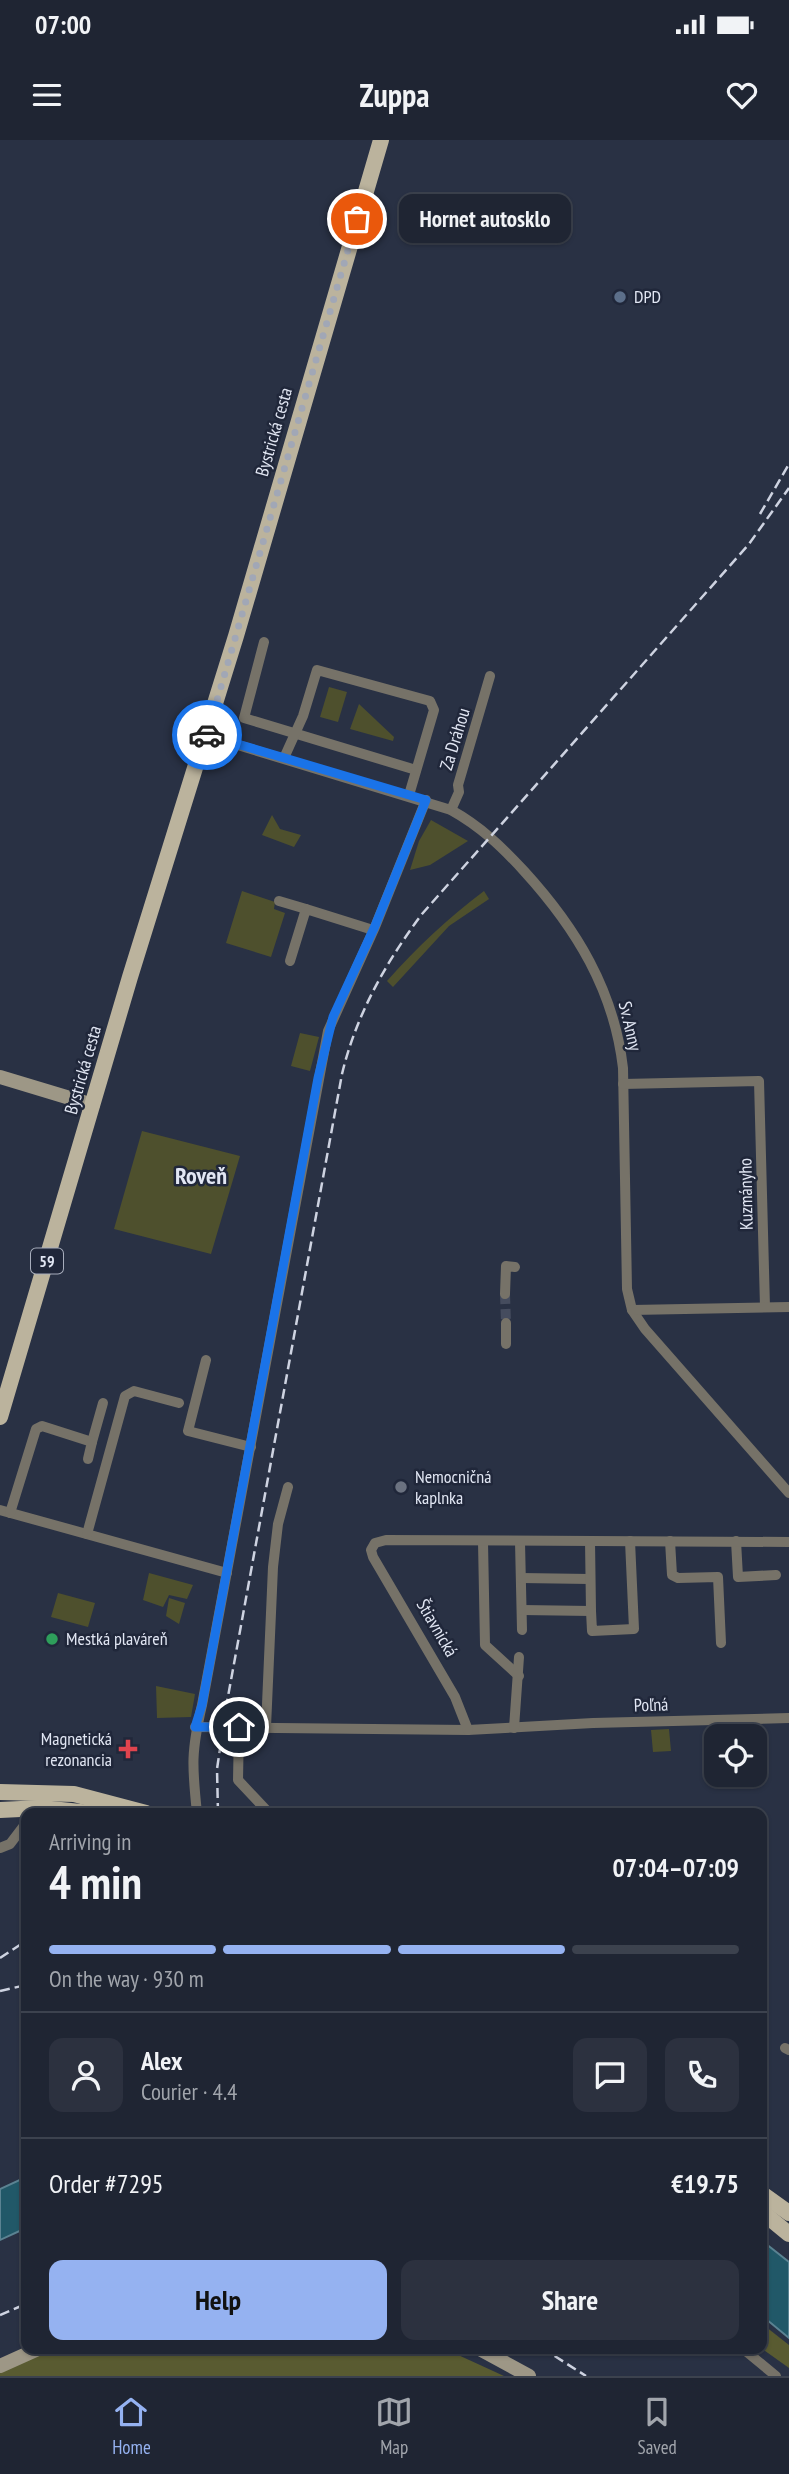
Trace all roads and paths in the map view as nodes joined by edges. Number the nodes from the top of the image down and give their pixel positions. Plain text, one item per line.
1 (381, 140) edge
2 (264, 642) dead end
3 (491, 676) dead end
4 (293, 732) junction
5 (205, 735) junction
6 (284, 758) junction
7 (416, 770) junction
8 (409, 795) junction
9 (426, 800) junction
10 (451, 810) junction
11 (279, 901) dead end
12 (306, 909) junction
13 (373, 930) junction
14 (290, 961) dead end
15 (0, 1077) edge
16 (624, 1084) junction
17 (93, 1105) junction
18 (515, 1267) dead end
19 (505, 1294) tunnel mouth
20 (765, 1307) junction
21 (789, 1307) edge
22 (632, 1310) junction
23 (506, 1323) tunnel mouth
24 (506, 1344) dead end
25 (206, 1360) dead end
26 (103, 1403) dead end
27 (177, 1403) dead end
28 (0, 1418) edge
29 (92, 1442) junction
30 (251, 1447) junction
31 (88, 1459) dead end
32 (288, 1487) dead end
33 (789, 1493) edge
34 (5, 1511) edge
35 (87, 1534) junction
36 (590, 1541) junction
37 (631, 1541) junction
38 (670, 1541) junction
39 (736, 1541) junction
40 (483, 1542) junction
41 (520, 1542) junction
42 (789, 1542) edge
43 (227, 1573) junction
44 (776, 1575) dead end
45 (521, 1578) junction
46 (590, 1578) junction
47 (522, 1610) junction
48 (591, 1611) junction
49 (522, 1630) dead end
50 (721, 1643) dead end
51 (519, 1657) dead end
52 (519, 1676) junction
53 (789, 1718) edge
54 (195, 1727) junction
55 (239, 1727) junction
56 (266, 1727) junction
57 (514, 1728) junction
58 (468, 1730) junction
59 (0, 1792) edge
60 (129, 1808) edge
61 (197, 1808) edge
62 (264, 1808) edge
63 (21, 1809) edge
64 (0, 1810) edge
65 (21, 1830) edge
66 (0, 1848) edge
67 (767, 2197) edge
68 (789, 2213) edge
69 (767, 2216) edge
70 (789, 2234) edge
71 (27, 2354) edge
72 (489, 2354) edge
73 (749, 2354) edge
74 (0, 2366) edge
75 (529, 2376) edge
76 (776, 2376) edge

1 - 5 main road, Bystrická cesta / 59
2 - 4 street
3 - 10 street, Za Dráhou
4 - 6 street
4 - 7 street
4 - 7 street
5 - 6 street
5 - 17 main road, Bystrická cesta / 59
6 - 8 street
7 - 8 street
8 - 9 street
9 - 10 street
9 - 13 street
10 - 16 street, Sv. Anny
11 - 12 street
12 - 13 street
12 - 14 street
13 - 30 street
15 - 17 street
16 - 20 street, Kuzmányho
16 - 22 street, Sv. Anny
17 - 28 main road, Bystrická cesta / 59
18 - 19 street
20 - 21 street
20 - 22 street
22 - 33 street
23 - 24 street
25 - 30 street
26 - 29 street
27 - 35 street
29 - 31 street
29 - 34 street
30 - 43 street
32 - 56 street
34 - 35 street
35 - 43 street
36 - 37 street
36 - 41 street
36 - 46 street
37 - 38 street
37 - 48 street
38 - 39 street
38 - 50 street
39 - 42 street
39 - 44 street
40 - 41 street
40 - 52 street
40 - 58 street, Štiavnická
41 - 45 street
43 - 54 street
45 - 46 street
45 - 47 street
46 - 48 street
47 - 48 street
47 - 49 street
51 - 52 street
52 - 57 street
53 - 57 street, Poľná
54 - 55 street, Poľná
54 - 61 street
55 - 56 street, Poľná
55 - 62 street
56 - 58 street, Poľná
57 - 58 street, Poľná
59 - 60 main road
63 - 64 main road
65 - 66 street
67 - 68 main road
69 - 70 main road
71 - 74 street
72 - 75 street
73 - 76 street

